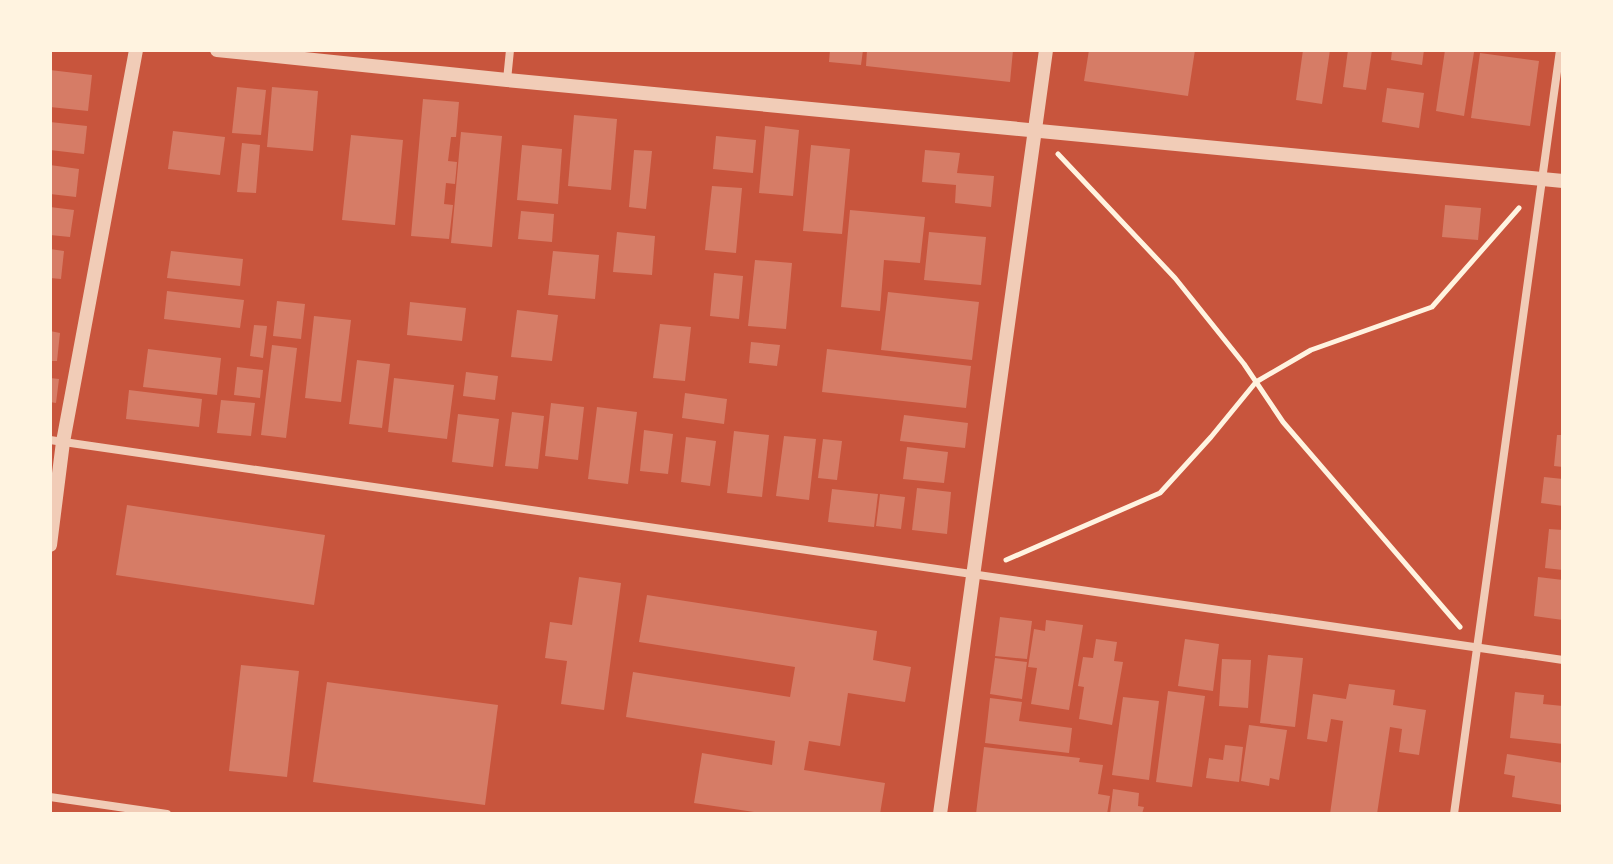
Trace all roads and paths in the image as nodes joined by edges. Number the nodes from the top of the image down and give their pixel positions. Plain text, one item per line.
1 (136, 50) edge
2 (217, 50) edge
3 (510, 50) edge
4 (1046, 50) edge
5 (1560, 50) edge
6 (507, 80) junction
7 (1035, 130) junction
8 (1544, 179) junction
9 (1563, 181) edge
10 (1256, 382) junction
11 (57, 441) edge
12 (50, 545) edge
13 (972, 575) junction
14 (1478, 648) junction
15 (1563, 660) edge
16 (50, 797) edge
17 (167, 814) edge
18 (940, 814) edge
19 (1454, 814) edge

1 - 11 street
2 - 6 street
3 - 6 street
4 - 7 street
5 - 8 street
6 - 7 street
7 - 8 street
7 - 10 path
7 - 13 street
8 - 9 street
8 - 10 path
8 - 14 street
10 - 13 path
10 - 14 path
11 - 12 street
11 - 13 street
13 - 14 street
13 - 18 street
14 - 15 street
14 - 19 street
16 - 17 street

